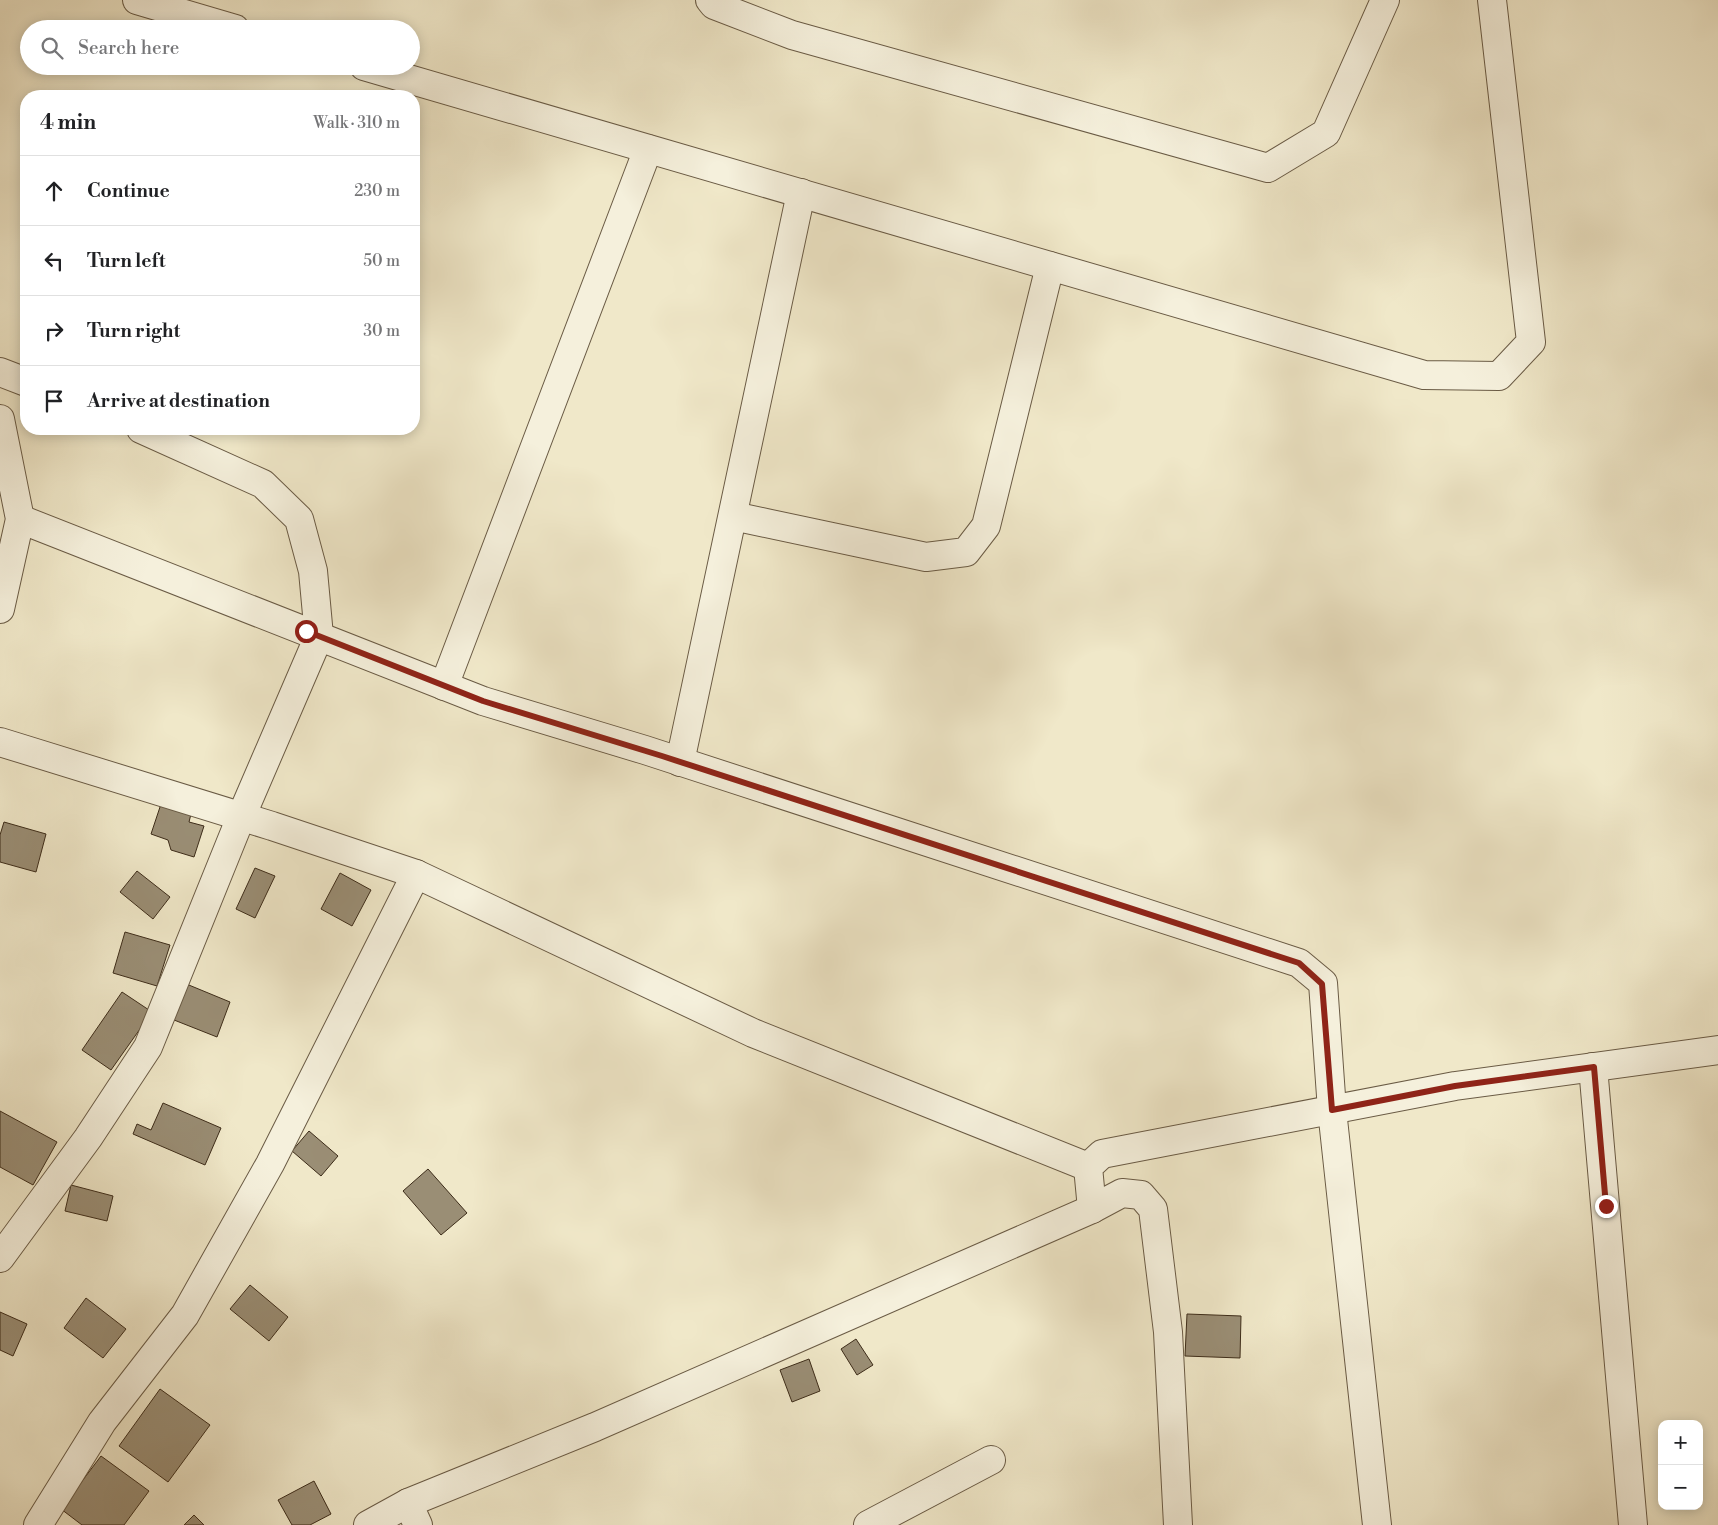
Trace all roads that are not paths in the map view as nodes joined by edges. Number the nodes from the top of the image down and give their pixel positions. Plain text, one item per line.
1 (136, 0) edge
2 (710, 0) edge
3 (1385, 0) edge
4 (1492, 0) edge
5 (204, 20) edge
6 (395, 75) edge
7 (648, 149) junction
8 (801, 193) junction
9 (1050, 266) junction
10 (0, 372) edge
11 (20, 380) edge
12 (0, 419) edge
13 (154, 435) edge
14 (732, 516) junction
15 (20, 519) junction
16 (0, 609) edge
17 (319, 636) junction
18 (444, 686) junction
19 (0, 742) edge
20 (680, 762) junction
21 (241, 817) junction
22 (416, 874) junction
23 (1718, 1050) edge
24 (1594, 1067) junction
25 (1332, 1110) junction
26 (1088, 1167) junction
27 (1092, 1209) junction
28 (0, 1258) edge
29 (991, 1460) dead end
30 (413, 1514) edge
31 (38, 1525) edge
32 (368, 1525) edge
33 (868, 1525) edge
34 (1178, 1525) edge
35 (1377, 1525) edge
36 (1633, 1525) edge

1 - 5 street
2 - 3 street
4 - 9 street
6 - 7 street
7 - 8 street
7 - 18 street
8 - 9 street
8 - 14 street
9 - 14 street
10 - 11 street
12 - 15 street
13 - 17 street
14 - 20 street
15 - 16 street
15 - 17 street
17 - 18 street
17 - 21 street
18 - 20 street
19 - 21 street
20 - 25 street
21 - 22 street
21 - 28 street
22 - 26 street
22 - 31 street
23 - 24 street
24 - 25 street
24 - 36 street
25 - 26 street
25 - 35 street
26 - 27 street
27 - 30 street
27 - 34 street
29 - 33 street
30 - 32 street

